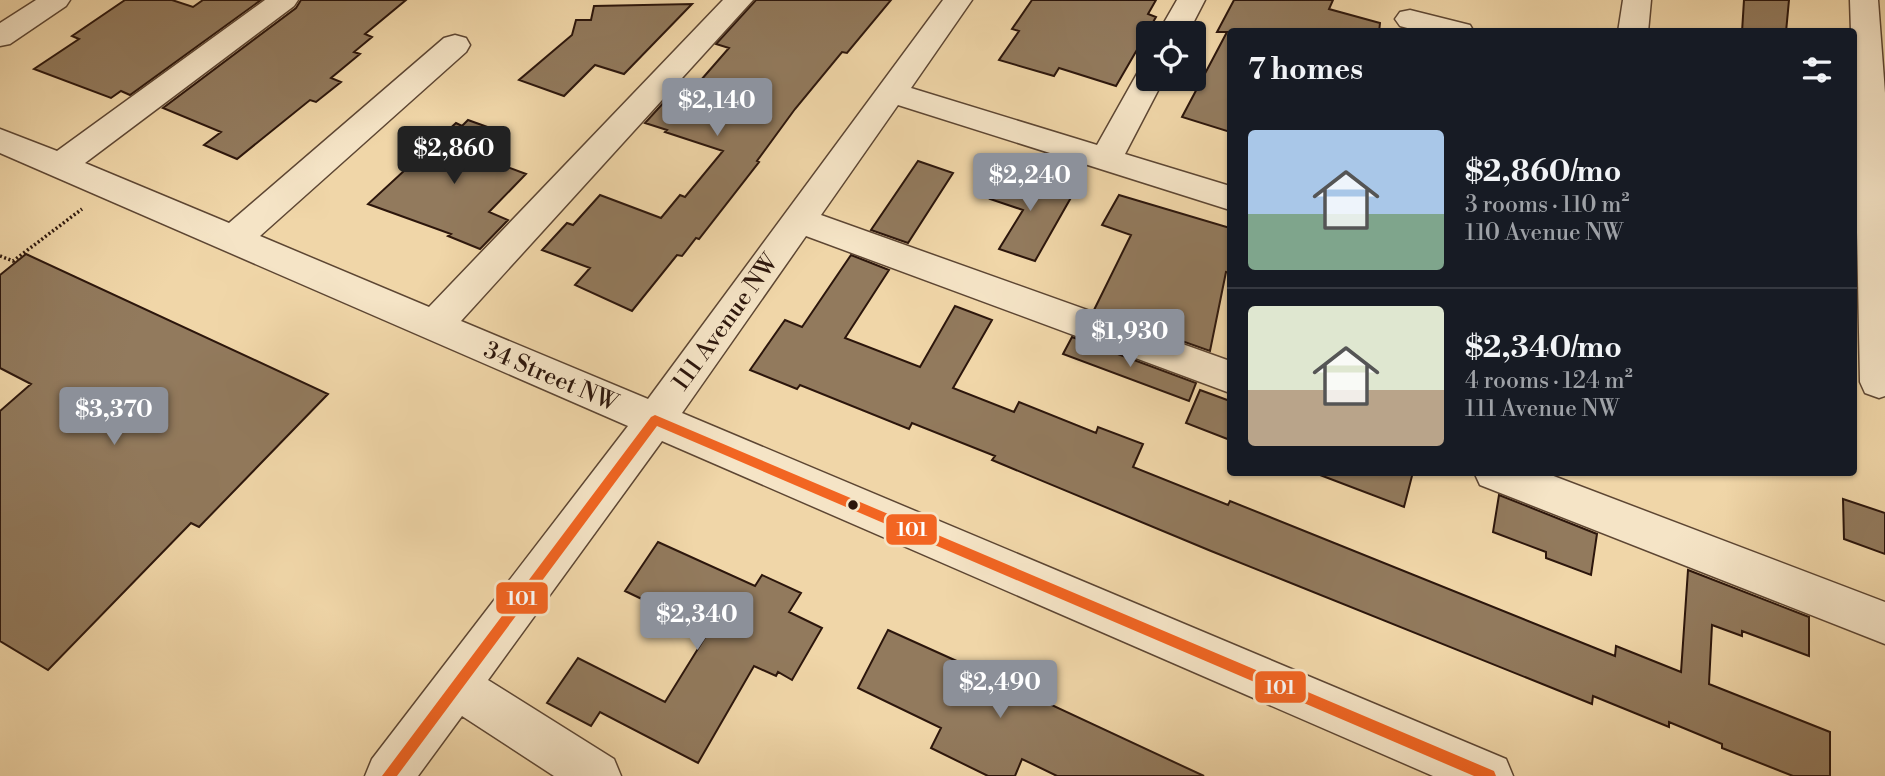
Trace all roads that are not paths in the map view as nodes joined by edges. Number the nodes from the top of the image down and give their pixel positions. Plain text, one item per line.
1 (56, 0) edge
2 (284, 0) edge
3 (739, 0) edge
4 (958, 0) edge
5 (1191, 0) edge
6 (1637, 0) edge
7 (1864, 0) edge
8 (1410, 17) edge
9 (1180, 21) edge
10 (1447, 28) edge
11 (1634, 28) edge
12 (0, 37) edge
13 (455, 45) dead end
14 (1143, 91) edge
15 (890, 92) junction
16 (1870, 137) edge
17 (0, 140) edge
18 (1106, 159) junction
19 (60, 166) junction
20 (1227, 197) edge
21 (798, 220) junction
22 (234, 239) junction
23 (434, 326) junction
24 (1227, 376) edge
25 (1880, 382) dead end
26 (655, 420) junction
27 (1515, 476) edge
28 (1563, 485) edge
29 (1885, 623) edge
30 (456, 686) junction
31 (389, 776) edge
32 (597, 776) edge
33 (1489, 776) edge

1 - 12 street
2 - 19 street
3 - 23 street
4 - 15 street, 111 Avenue NW
5 - 9 street
6 - 11 street
7 - 16 street
8 - 10 street
13 - 22 street
14 - 18 street
15 - 18 street
15 - 21 street, 111 Avenue NW
16 - 25 street
17 - 19 street, 34 Street NW
18 - 20 street
19 - 22 street, 34 Street NW
21 - 24 street
21 - 26 street, 111 Avenue NW
22 - 23 street, 34 Street NW
23 - 26 street, 34 Street NW
26 - 30 street, 111 Avenue NW
26 - 33 street, 34 Street NW
27 - 28 street
28 - 29 street
30 - 31 street, 111 Avenue NW
30 - 32 street

